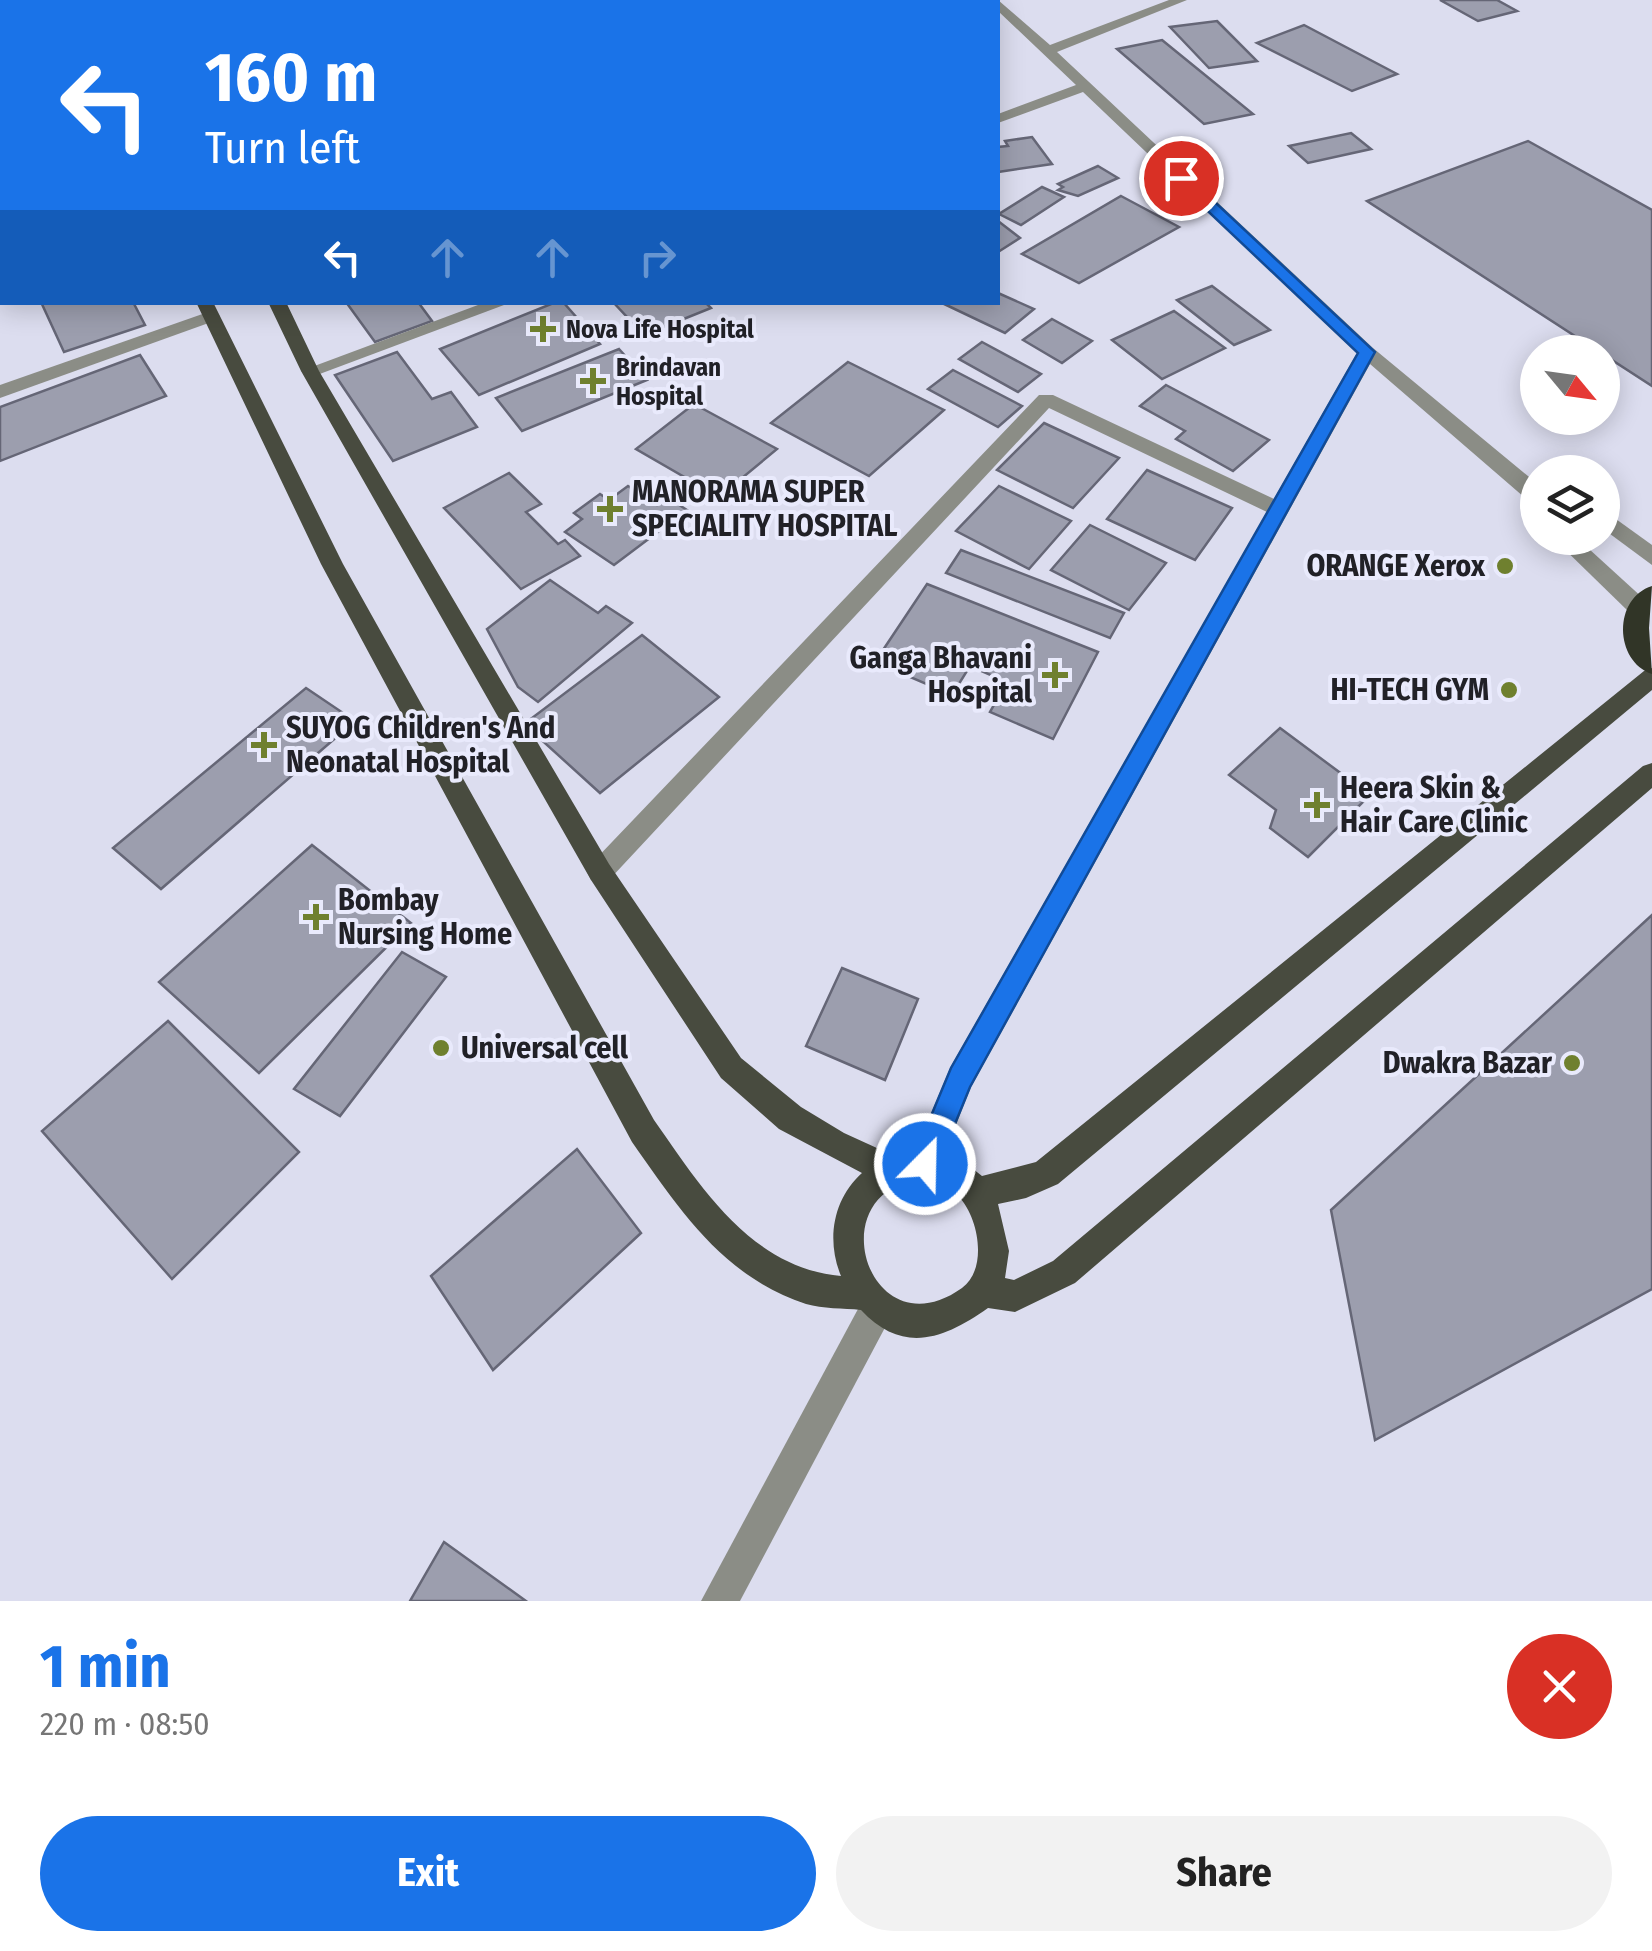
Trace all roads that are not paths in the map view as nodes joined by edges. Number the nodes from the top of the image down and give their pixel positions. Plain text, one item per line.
1 (1180, 0) edge
2 (1000, 6) edge
3 (1047, 51) junction
4 (1084, 86) junction
5 (1000, 118) edge
6 (278, 305) edge
7 (496, 305) edge
8 (207, 309) edge
9 (1366, 352) junction
10 (310, 371) junction
11 (0, 392) edge
12 (1520, 481) edge
13 (1276, 508) junction
14 (1620, 531) edge
15 (1586, 555) edge
16 (1652, 557) edge
17 (1645, 601) edge
18 (1652, 662) edge
19 (1652, 677) edge
20 (1652, 773) edge
21 (600, 872) junction
22 (925, 1164) junction
23 (889, 1170) junction
24 (976, 1192) junction
25 (984, 1291) junction
26 (872, 1301) junction
27 (720, 1601) edge

1 - 3 street
2 - 3 street
3 - 4 street
4 - 5 street
4 - 9 street
6 - 10 main road
7 - 10 street
8 - 11 street
8 - 26 main road
9 - 12 street
9 - 13 street
10 - 21 main road
13 - 21 street
13 - 22 street
14 - 16 street
15 - 17 street
17 - 18 highway
19 - 24 main road
20 - 25 main road
21 - 23 main road
22 - 23 main road
22 - 24 main road
23 - 26 main road
24 - 25 main road
25 - 26 main road
26 - 27 street

